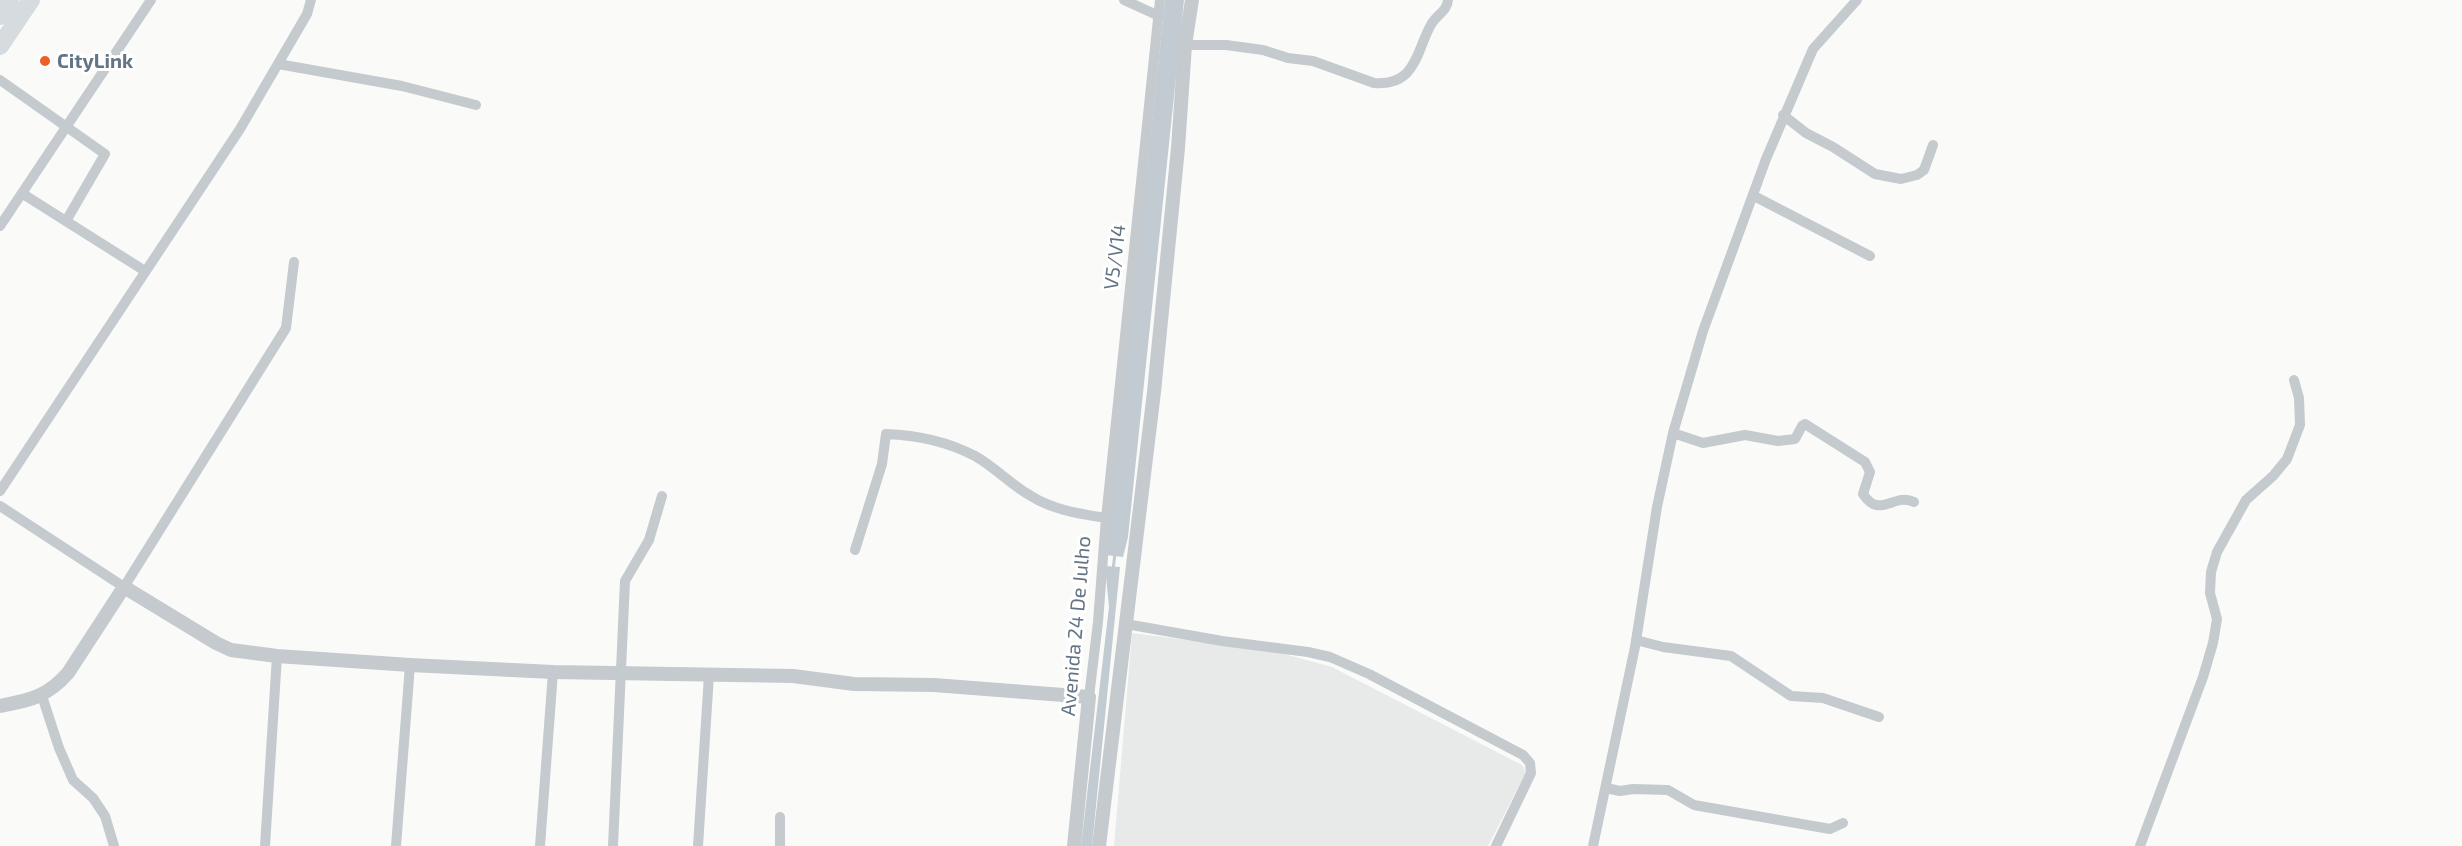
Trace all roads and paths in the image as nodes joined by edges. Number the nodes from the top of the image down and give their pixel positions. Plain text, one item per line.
1 (10, 0) edge
2 (31, 0) edge
3 (151, 0) edge
4 (311, 0) edge
5 (1124, 0) edge
6 (1160, 0) edge
7 (1192, 0) edge
8 (1448, 0) edge
9 (1857, 0) edge
10 (0, 16) edge
11 (1159, 16) junction
12 (1185, 45) junction
13 (0, 46) edge
14 (278, 64) junction
15 (0, 80) edge
16 (476, 105) dead end
17 (1783, 115) junction
18 (65, 126) junction
19 (1933, 145) dead end
20 (23, 194) junction
21 (1754, 196) junction
22 (66, 221) junction
23 (0, 226) edge
24 (1870, 256) dead end
25 (294, 262) dead end
26 (145, 271) junction
27 (2294, 380) dead end
28 (1673, 433) junction
29 (0, 491) edge
30 (662, 496) dead end
31 (1914, 502) dead end
32 (0, 506) edge
33 (1106, 518) junction
34 (855, 550) dead end
35 (124, 587) junction
36 (1126, 624) junction
37 (1636, 640) junction
38 (277, 656) junction
39 (410, 665) junction
40 (553, 672) junction
41 (620, 673) junction
42 (709, 675) junction
43 (42, 696) junction
44 (1089, 697) junction
45 (0, 706) edge
46 (1879, 717) dead end
47 (1606, 788) junction
48 (780, 818) dead end
49 (1843, 823) dead end
50 (114, 846) edge
51 (265, 846) edge
52 (396, 846) edge
53 (540, 846) edge
54 (613, 846) edge
55 (698, 846) edge
56 (780, 846) edge
57 (1074, 846) edge
58 (1099, 846) edge
59 (1496, 846) edge
60 (1593, 846) edge
61 (2140, 846) edge

1 - 10 highway
2 - 13 highway
3 - 18 street
4 - 14 street
5 - 11 street
6 - 11 street, V5/V14
7 - 12 street
8 - 12 street
9 - 17 street
11 - 33 street, V5/V14
12 - 36 street
14 - 16 street
14 - 26 street
15 - 18 street
17 - 19 street
17 - 21 street
18 - 20 street
18 - 22 street
20 - 22 street
20 - 23 street
21 - 24 street
21 - 28 street
22 - 26 street
25 - 35 street
26 - 29 street
27 - 61 street
28 - 31 street
28 - 37 street
30 - 41 street
32 - 35 street
33 - 34 street, Avenida 24 De Julho
33 - 44 street, Avenida 24 De Julho
35 - 38 street
35 - 43 street
36 - 58 street
36 - 59 street
37 - 46 street
37 - 47 street
38 - 39 street
38 - 51 street
39 - 40 street
39 - 52 street
40 - 41 street
40 - 53 street
41 - 42 street
41 - 54 street
42 - 44 street
42 - 55 street
43 - 45 street
43 - 50 street
44 - 57 street, Avenida 24 De Julho
47 - 49 street
47 - 60 street
48 - 56 street

